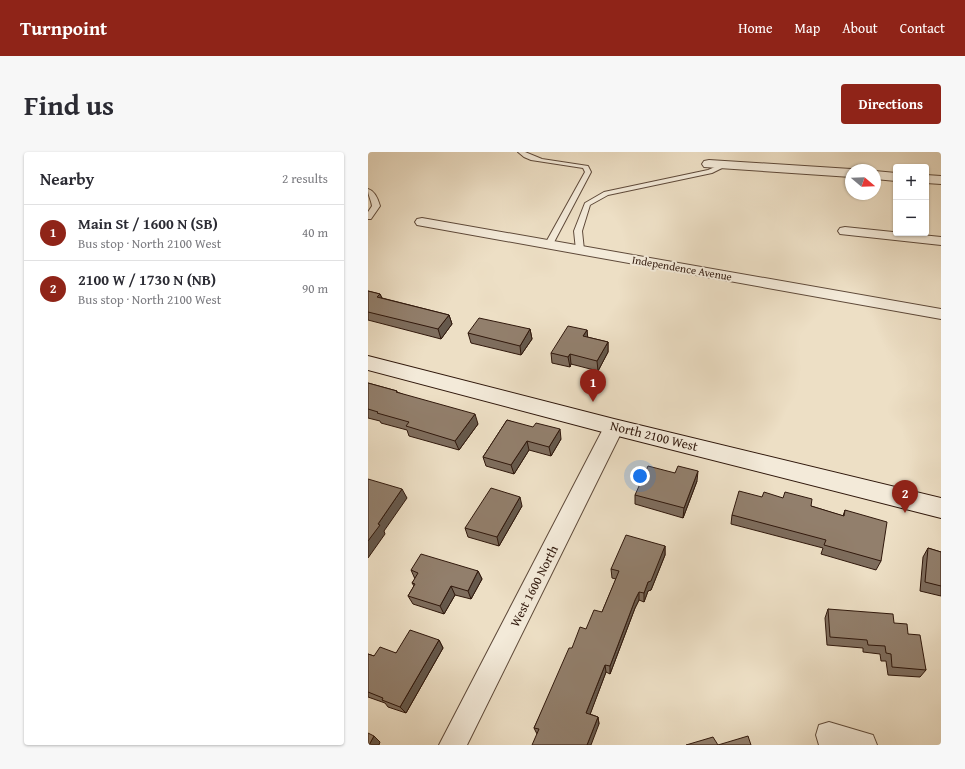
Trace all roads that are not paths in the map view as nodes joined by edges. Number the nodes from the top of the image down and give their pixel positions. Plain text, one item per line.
1 (521, 152) edge
2 (709, 164) dead end
3 (724, 165) junction
4 (845, 174) edge
5 (881, 176) edge
6 (893, 177) edge
7 (929, 179) edge
8 (941, 180) edge
9 (368, 191) edge
10 (368, 217) edge
11 (422, 222) dead end
12 (845, 231) dead end
13 (941, 241) edge
14 (549, 244) junction
15 (580, 250) junction
16 (941, 314) edge
17 (368, 363) edge
18 (614, 427) junction
19 (941, 508) edge
20 (829, 735) dead end
21 (453, 745) edge
22 (863, 745) edge

1 - 14 lane
2 - 3 street
3 - 4 street
3 - 15 lane
5 - 6 street
7 - 8 street
9 - 10 lane
11 - 14 street, Independence Avenue
12 - 13 street
14 - 15 street, Independence Avenue
15 - 16 street, Independence Avenue
17 - 18 street, North 2100 West
18 - 19 street, North 2100 West
18 - 21 street, West 1600 North
20 - 22 street

